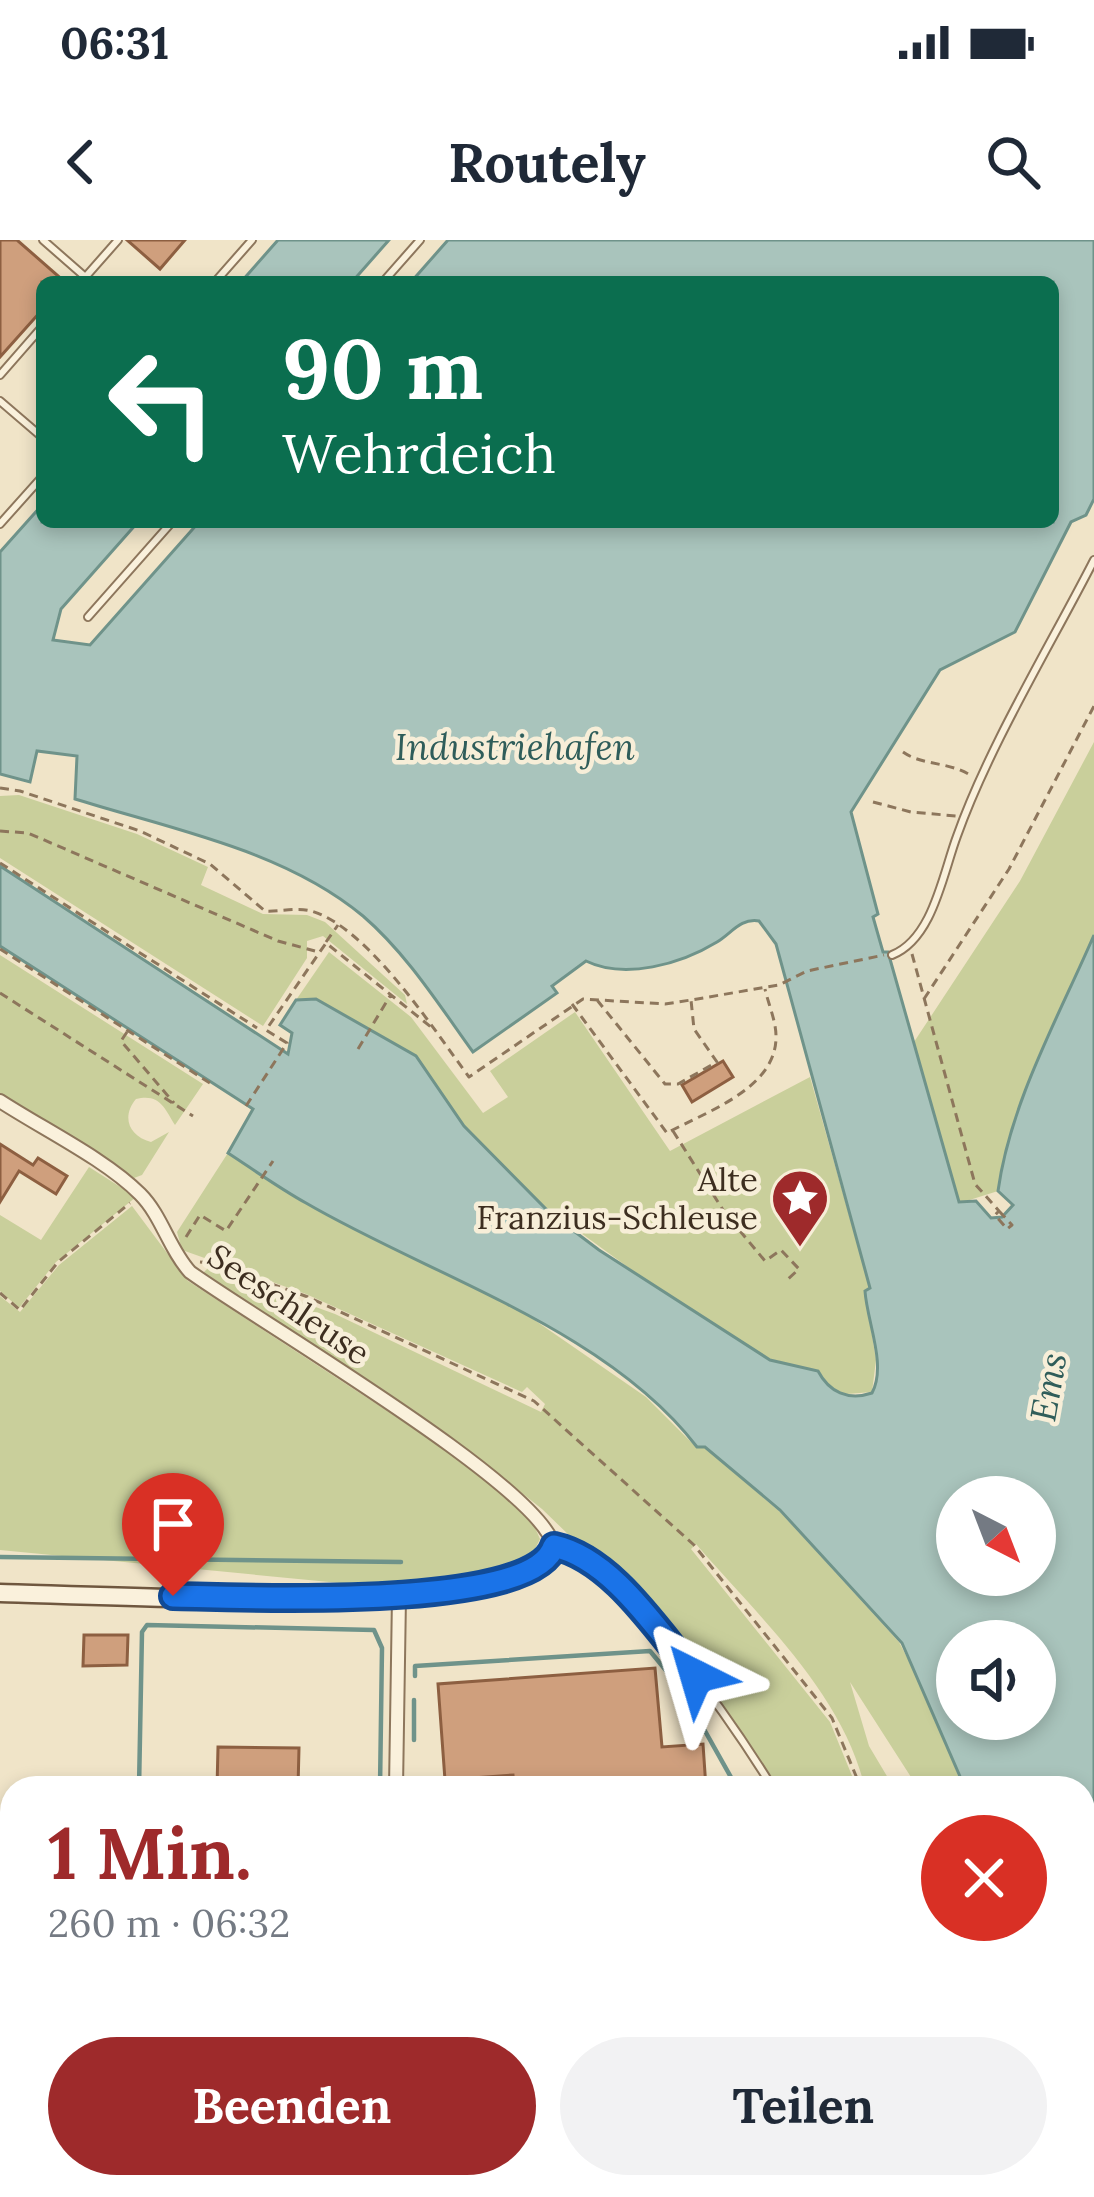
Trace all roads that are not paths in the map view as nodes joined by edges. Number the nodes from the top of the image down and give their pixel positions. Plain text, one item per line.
1 (43, 240) edge
2 (118, 240) edge
3 (252, 240) edge
4 (420, 240) edge
5 (82, 276) edge
6 (89, 276) edge
7 (220, 276) edge
8 (388, 276) edge
9 (36, 334) edge
10 (0, 375) edge
11 (0, 401) edge
12 (36, 432) edge
13 (36, 484) edge
14 (0, 524) edge
15 (167, 528) edge
16 (1094, 560) edge
17 (88, 617) dead end
18 (892, 955) road end
19 (0, 1101) edge
20 (554, 1546) junction
21 (0, 1593) edge
22 (399, 1597) junction
23 (396, 1776) edge
24 (765, 1776) edge

1 - 5 lane
2 - 6 lane
3 - 7 lane
4 - 8 lane
9 - 10 lane
11 - 12 lane
13 - 14 lane
15 - 17 lane
16 - 18 lane
19 - 20 street, Seeschleuse
20 - 22 street
20 - 24 lane
21 - 22 street
22 - 23 street

